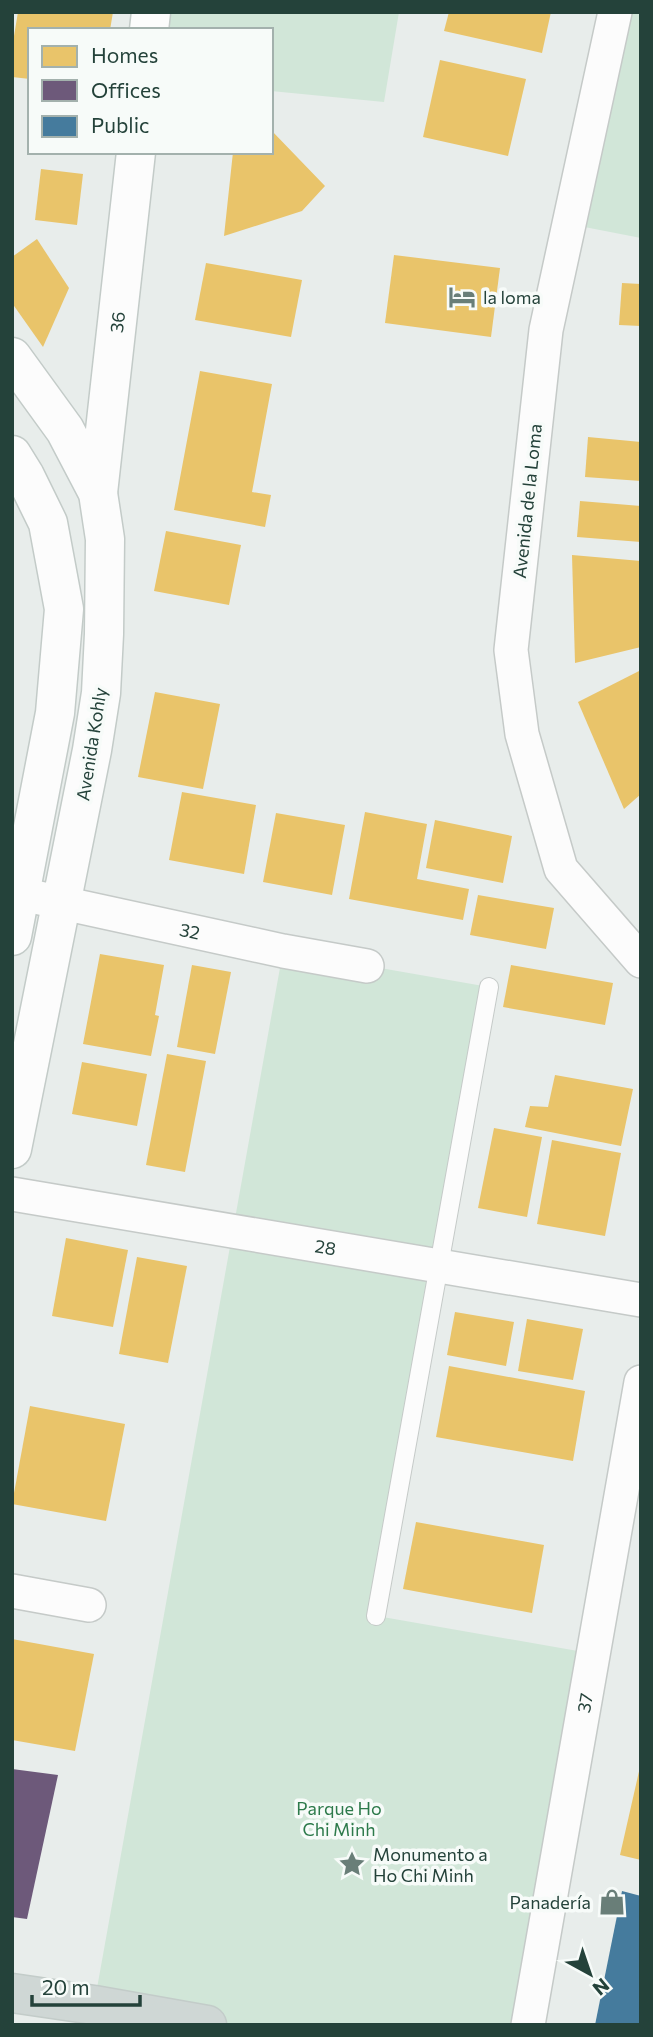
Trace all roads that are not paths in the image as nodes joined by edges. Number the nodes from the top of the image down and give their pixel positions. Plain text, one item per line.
1 (615, 12) edge
2 (136, 154) edge
3 (12, 357) edge
4 (111, 378) junction
5 (65, 430) junction
6 (19, 465) edge
7 (99, 493) junction
8 (16, 893) edge
9 (60, 903) junction
10 (12, 936) edge
11 (641, 961) edge
12 (367, 966) dead end
13 (489, 987) dead end
14 (12, 1149) edge
15 (12, 1194) edge
16 (439, 1265) junction
17 (641, 1300) edge
18 (641, 1382) edge
19 (12, 1591) edge
20 (89, 1605) dead end
21 (376, 1616) dead end
22 (12, 1993) edge
23 (207, 2025) edge
24 (528, 2025) edge

1 - 11 street, Avenida de la Loma
2 - 4 street, 36
3 - 5 street, Avenida Kohly
4 - 5 street
4 - 7 street, 36
5 - 6 street
5 - 7 street, Avenida Kohly
6 - 8 street
7 - 9 street, Avenida Kohly
8 - 9 street, 32
8 - 10 street
9 - 12 street, 32
9 - 14 street, Avenida Kohly
13 - 16 lane
15 - 16 street, 28
16 - 17 street, 28
16 - 21 lane
18 - 24 street, 37
19 - 20 street
22 - 23 main road

